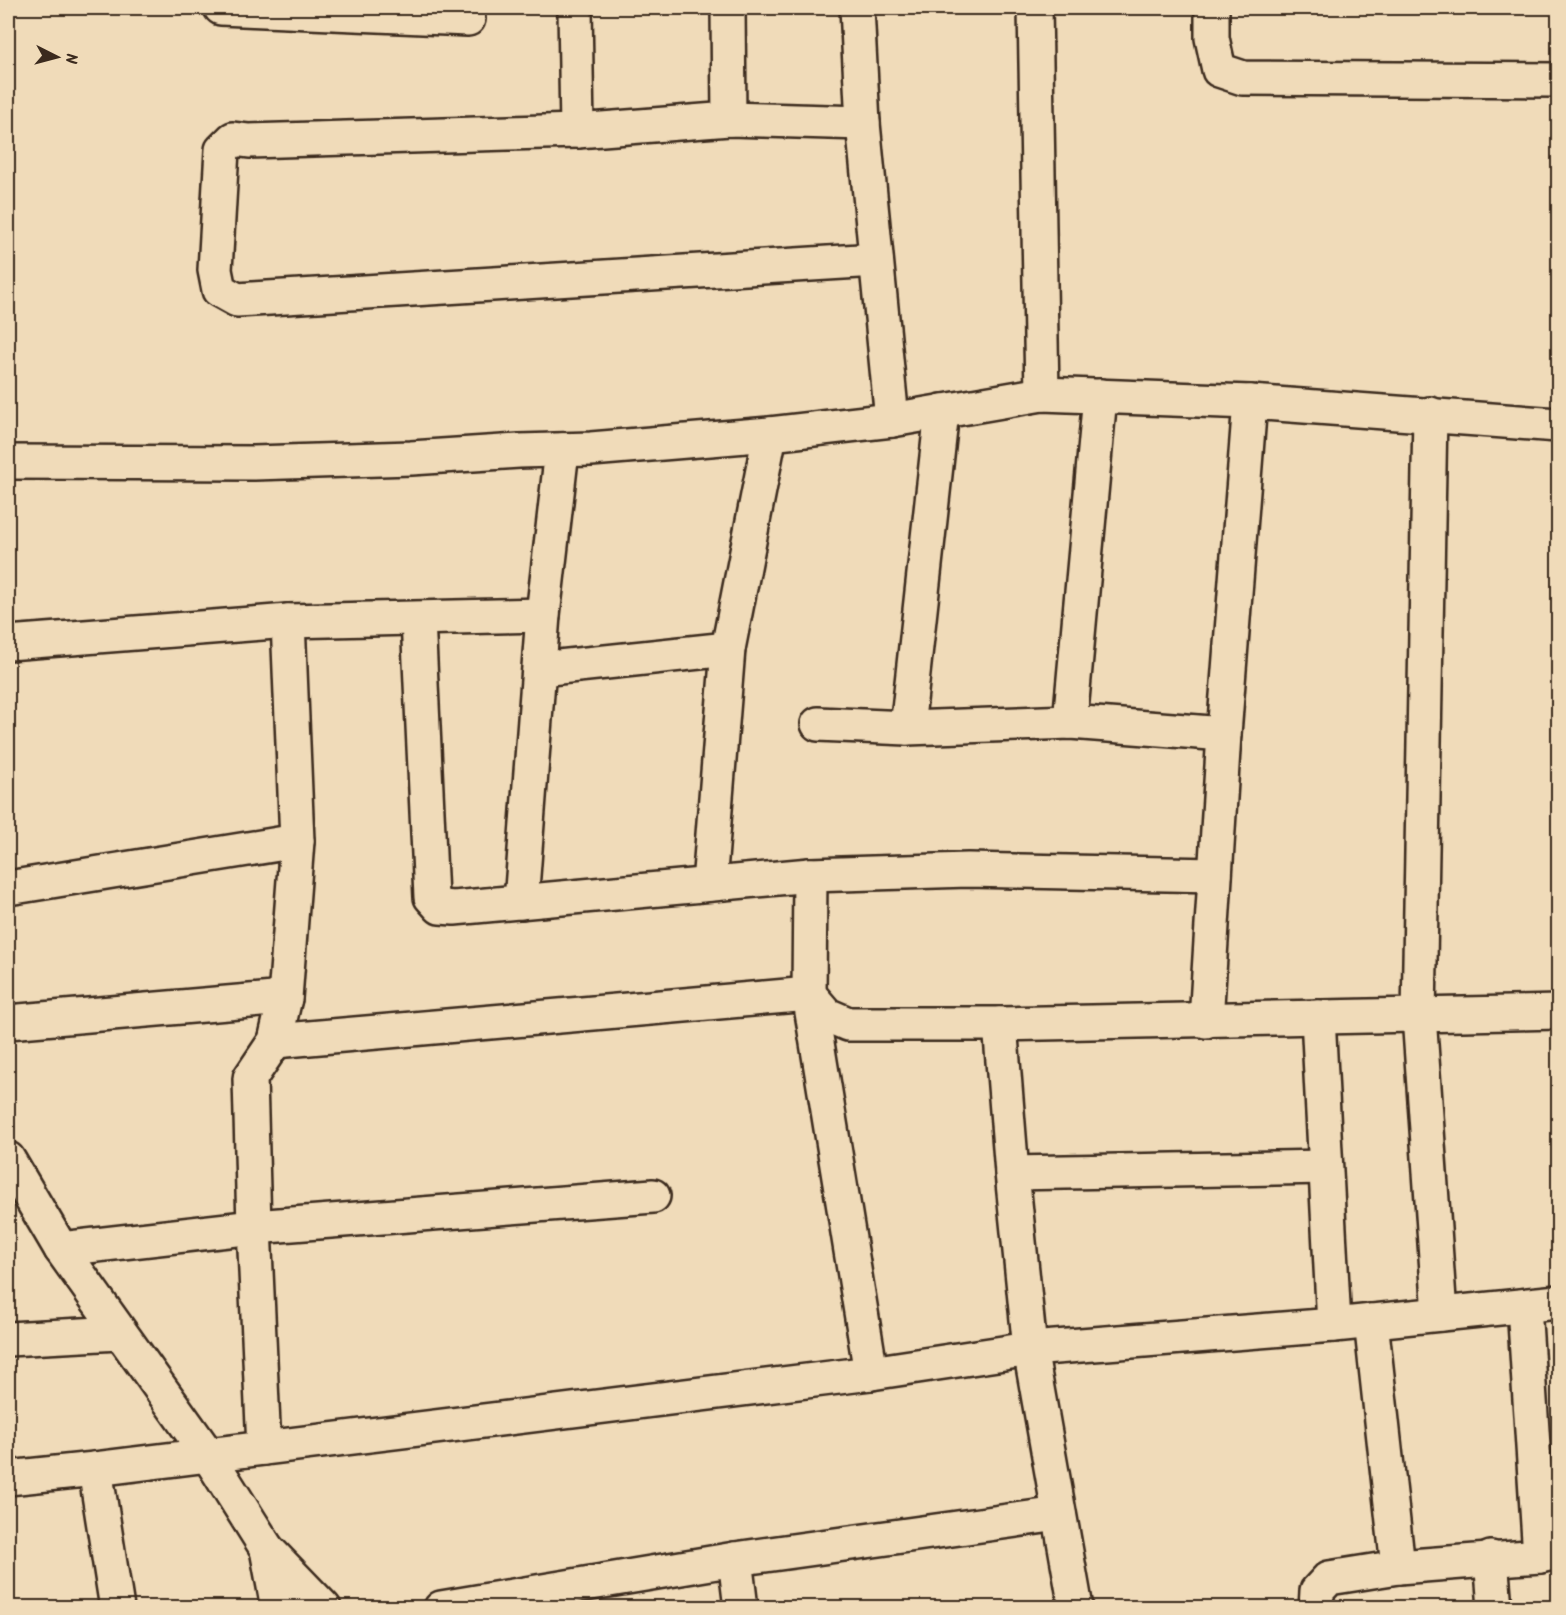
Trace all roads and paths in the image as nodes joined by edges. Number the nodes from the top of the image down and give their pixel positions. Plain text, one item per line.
1 (220, 8) edge
2 (575, 8) edge
3 (728, 8) edge
4 (857, 8) edge
5 (1035, 8) edge
6 (1212, 8) edge
7 (468, 19) dead end
8 (1558, 80) edge
9 (729, 119) junction
10 (863, 123) junction
11 (577, 131) junction
12 (876, 260) junction
13 (1042, 394) junction
14 (1100, 396) junction
15 (1250, 402) junction
16 (942, 411) junction
17 (1430, 414) junction
18 (892, 420) junction
19 (1558, 425) edge
20 (770, 434) junction
21 (562, 450) junction
22 (8, 462) edge
23 (543, 615) junction
24 (417, 619) junction
25 (288, 621) junction
26 (8, 643) edge
27 (728, 649) junction
28 (540, 669) junction
29 (1070, 722) junction
30 (818, 724) dead end
31 (907, 728) junction
32 (1224, 734) junction
33 (297, 841) junction
34 (810, 875) junction
35 (1215, 875) junction
36 (709, 884) junction
37 (8, 888) edge
38 (521, 902) junction
39 (809, 994) junction
40 (285, 998) junction
41 (1558, 1012) edge
42 (1419, 1016) junction
43 (1318, 1017) junction
44 (1206, 1021) junction
45 (8, 1022) edge
46 (1000, 1024) junction
47 (275, 1041) junction
48 (8, 1159) edge
49 (1325, 1167) junction
50 (1011, 1173) junction
51 (653, 1196) dead end
52 (254, 1227) junction
53 (61, 1249) junction
54 (1558, 1302) edge
55 (1524, 1306) junction
56 (1440, 1314) junction
57 (1371, 1321) junction
58 (1334, 1325) junction
59 (119, 1333) junction
60 (8, 1339) edge
61 (1030, 1349) junction
62 (871, 1373) junction
63 (264, 1448) junction
64 (208, 1455) junction
65 (95, 1469) junction
66 (8, 1478) edge
67 (1059, 1514) junction
68 (267, 1549) junction
69 (1549, 1554) edge
70 (735, 1558) junction
71 (1491, 1558) junction
72 (1398, 1567) junction
73 (117, 1608) edge
74 (278, 1608) edge
75 (324, 1608) edge
76 (441, 1608) edge
77 (741, 1608) edge
78 (1077, 1608) edge
79 (1316, 1608) edge
80 (1495, 1608) edge

1 - 7 street
2 - 11 street
3 - 9 street
4 - 10 street
5 - 13 street
6 - 8 street
9 - 10 street
9 - 11 street
10 - 12 street
11 - 12 street
12 - 18 street
13 - 14 street
13 - 16 street
14 - 15 street
14 - 29 street
15 - 17 street
15 - 32 street
16 - 18 street
16 - 31 street
17 - 19 street
17 - 42 street
18 - 20 street
20 - 21 street
20 - 27 street
21 - 22 street
21 - 23 street
23 - 24 street
23 - 28 street
24 - 25 street
24 - 38 street
25 - 26 street
25 - 33 street
27 - 28 street
27 - 36 street
28 - 38 street
29 - 31 street
29 - 32 street
30 - 31 street
32 - 35 street
33 - 37 street
33 - 40 street
34 - 35 street
34 - 36 street
34 - 39 street
35 - 44 street
36 - 38 street
39 - 46 street
39 - 47 street
39 - 62 street
40 - 45 street
40 - 47 street
41 - 42 street
42 - 43 street
42 - 56 street
43 - 44 street
43 - 49 street
44 - 46 street
46 - 50 street
47 - 52 street
48 - 53 street
49 - 50 street
49 - 58 street
50 - 61 street
51 - 52 street
52 - 53 street
52 - 63 street
53 - 59 street
54 - 55 street
55 - 56 street
55 - 69 street
56 - 57 street
57 - 58 street
57 - 72 street
58 - 61 street
59 - 60 street
59 - 64 street
61 - 62 street
61 - 67 street
62 - 63 street
63 - 64 street
64 - 65 street
64 - 68 street
65 - 66 street
65 - 73 street
67 - 70 street
67 - 78 street
68 - 74 street
68 - 75 street
69 - 71 street
70 - 76 street
70 - 77 street
71 - 72 street
71 - 80 street
72 - 79 street

